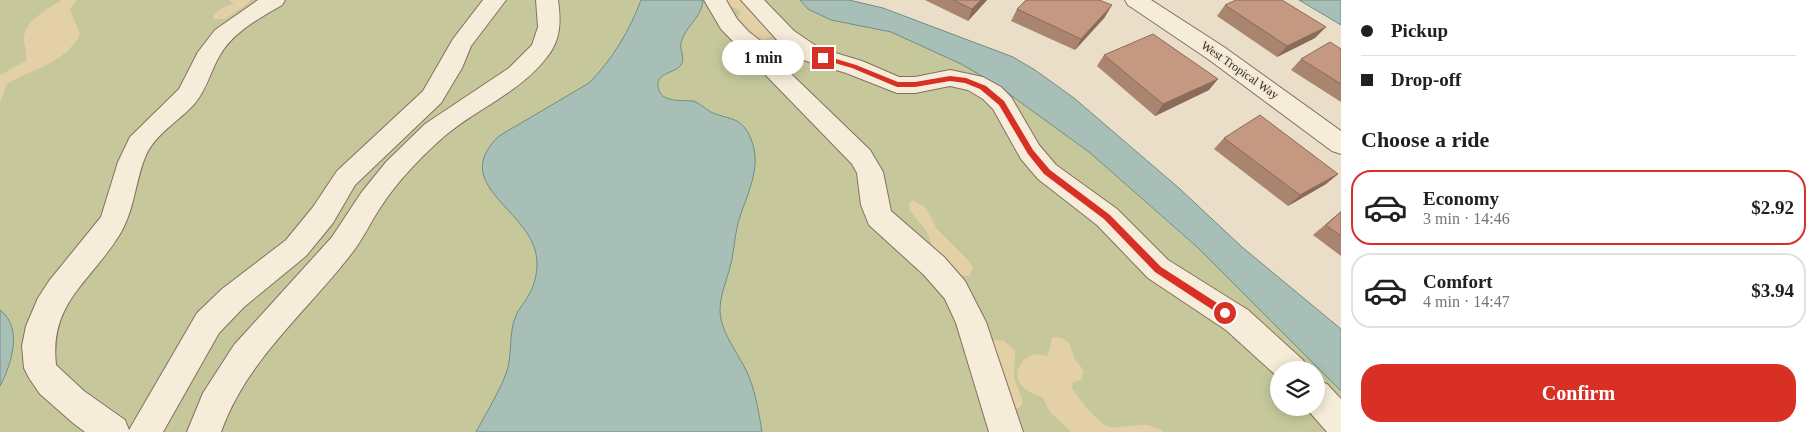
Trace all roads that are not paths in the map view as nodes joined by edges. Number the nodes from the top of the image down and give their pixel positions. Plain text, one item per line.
1 (274, 0) edge
2 (495, 0) edge
3 (547, 0) edge
4 (715, 0) edge
5 (752, 0) edge
6 (1136, 0) edge
7 (1341, 144) edge
8 (1282, 361) edge
9 (1325, 405) edge
10 (1341, 423) edge
11 (114, 432) edge
12 (145, 432) edge
13 (204, 432) edge
14 (1006, 432) edge

1 - 11 street
2 - 12 street
3 - 13 street
4 - 14 street
5 - 8 street
6 - 7 street, West Tropical Way
9 - 10 street

